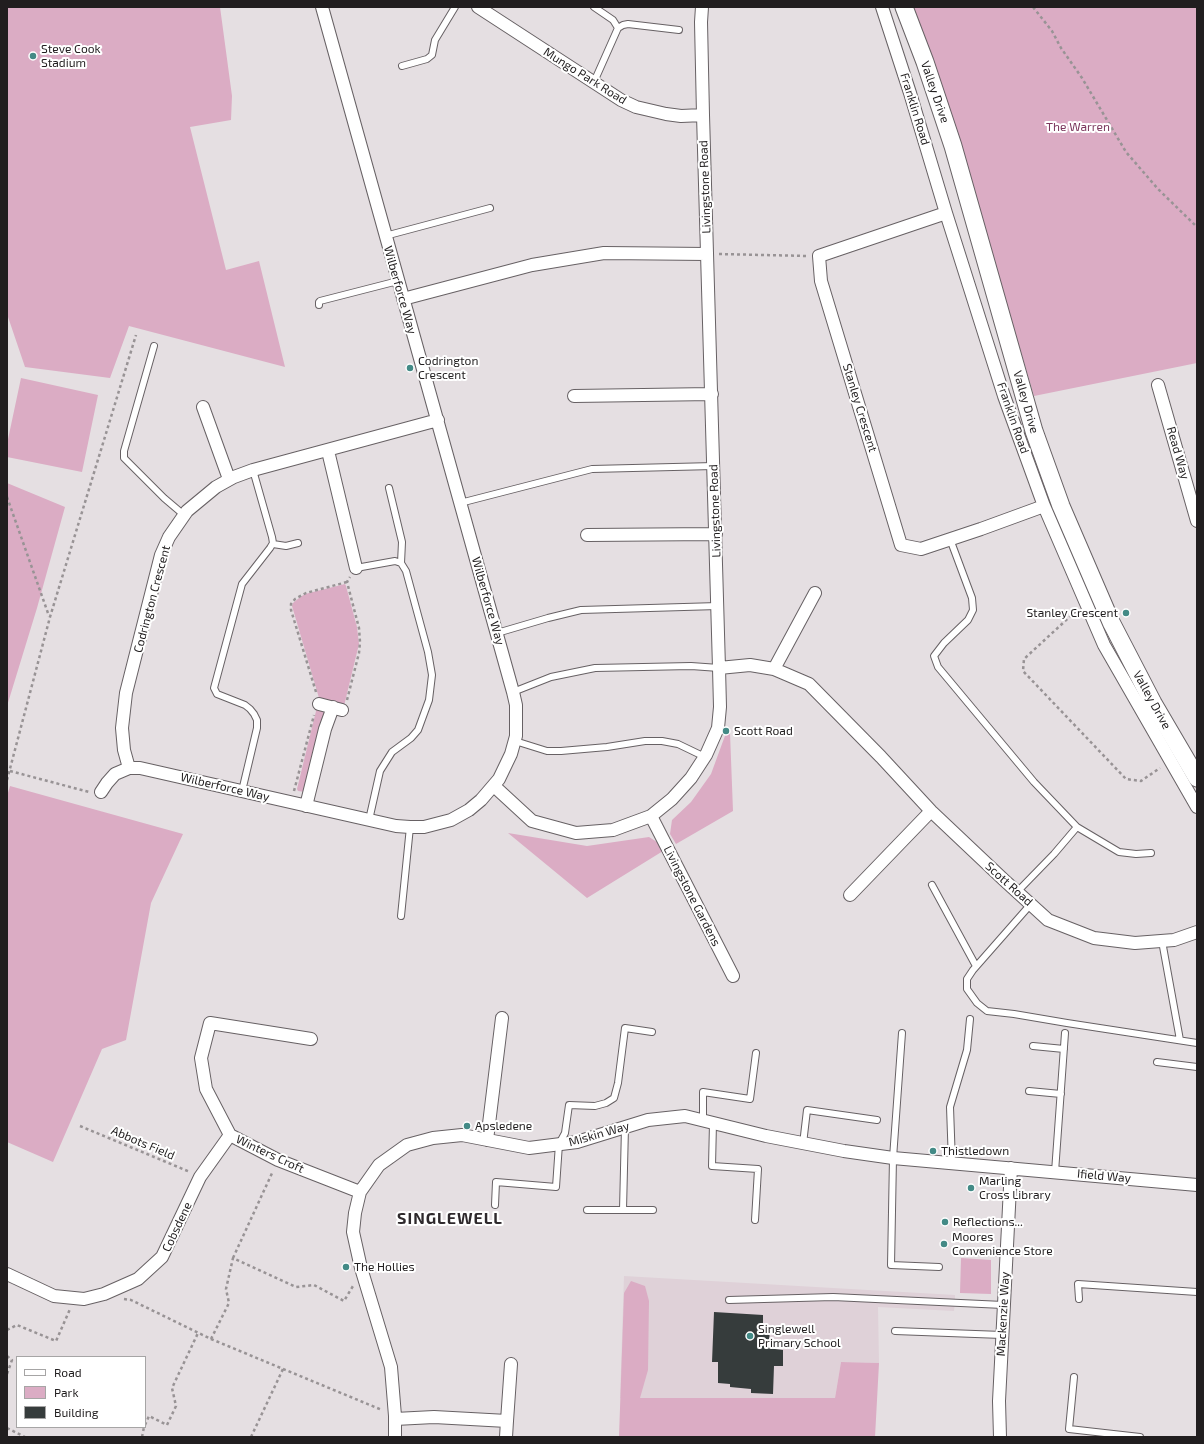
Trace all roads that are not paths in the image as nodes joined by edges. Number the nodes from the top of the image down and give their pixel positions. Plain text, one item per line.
1 (322, 7) edge
2 (455, 7) edge
3 (478, 7) edge
4 (594, 7) edge
5 (702, 7) edge
6 (882, 7) edge
7 (904, 7) edge
8 (618, 28) junction
9 (679, 30) dead end
10 (402, 66) dead end
11 (594, 82) junction
12 (703, 115) junction
13 (490, 208) dead end
14 (946, 213) junction
15 (385, 236) junction
16 (707, 254) junction
17 (398, 281) junction
18 (403, 299) junction
19 (319, 305) dead end
20 (154, 346) dead end
21 (1158, 385) dead end
22 (712, 394) junction
23 (574, 396) dead end
24 (203, 407) dead end
25 (438, 420) junction
26 (328, 451) junction
27 (714, 466) junction
28 (253, 470) junction
29 (229, 479) junction
30 (390, 488) dead end
31 (460, 503) junction
32 (1044, 506) junction
33 (184, 514) junction
34 (1197, 521) edge
35 (716, 534) junction
36 (588, 535) dead end
37 (950, 539) junction
38 (298, 543) dead end
39 (272, 544) junction
40 (401, 563) junction
41 (356, 568) joint
42 (815, 593) dead end
43 (718, 606) junction
44 (497, 633) junction
45 (720, 668) junction
46 (774, 669) junction
47 (513, 692) junction
48 (317, 704) road end
49 (515, 741) junction
50 (705, 757) junction
51 (129, 768) junction
52 (1197, 778) edge
53 (494, 786) junction
54 (242, 791) junction
55 (101, 792) road end
56 (306, 806) junction
57 (1197, 807) edge
58 (931, 811) junction
59 (651, 816) junction
60 (369, 820) junction
61 (410, 827) junction
62 (1077, 827) junction
63 (1151, 853) dead end
64 (932, 885) dead end
65 (1017, 892) junction
66 (850, 895) dead end
67 (1031, 904) junction
68 (401, 916) dead end
69 (1197, 932) edge
70 (1162, 941) junction
71 (976, 966) junction
72 (733, 976) dead end
73 (502, 1018) dead end
74 (970, 1019) dead end
75 (652, 1032) dead end
76 (902, 1033) dead end
77 (1065, 1033) dead end
78 (311, 1040) dead end
79 (1180, 1040) junction
80 (1197, 1043) edge
81 (1033, 1046) dead end
82 (1064, 1049) junction
83 (756, 1053) dead end
84 (1157, 1062) dead end
85 (1197, 1067) edge
86 (1030, 1091) dead end
87 (1061, 1094) junction
88 (877, 1120) dead end
89 (708, 1122) junction
90 (625, 1127) junction
91 (230, 1135) junction
92 (486, 1140) junction
93 (559, 1144) junction
94 (803, 1144) junction
95 (893, 1158) junction
96 (952, 1162) junction
97 (1011, 1168) junction
98 (1054, 1172) junction
99 (1197, 1185) edge
100 (360, 1192) junction
101 (495, 1205) dead end
102 (587, 1210) dead end
103 (623, 1210) junction
104 (653, 1210) dead end
105 (754, 1220) dead end
106 (978, 1252) dead end
107 (1006, 1253) junction
108 (939, 1267) dead end
109 (7, 1274) edge
110 (1197, 1292) edge
111 (1079, 1299) dead end
112 (729, 1300) dead end
113 (1003, 1305) junction
114 (895, 1331) dead end
115 (1002, 1335) junction
116 (511, 1364) dead end
117 (1074, 1377) dead end
118 (395, 1417) junction
119 (507, 1421) junction
120 (395, 1437) edge
121 (506, 1437) edge
122 (1000, 1437) edge
123 (1140, 1437) edge

1 - 15 street, Wilberforce Way
2 - 10 lane
3 - 11 street, Mungo Park Road
4 - 8 lane
5 - 12 street, Livingstone Road
6 - 14 street, Franklin Road
7 - 52 street, Valley Drive
8 - 9 lane
8 - 11 lane
11 - 12 street, Mungo Park Road
12 - 16 street, Livingstone Road
13 - 15 lane
14 - 32 street, Franklin Road
14 - 37 street, Stanley Crescent
15 - 17 street, Wilberforce Way
16 - 18 street
16 - 22 street, Livingstone Road
17 - 18 street, Wilberforce Way
17 - 19 lane
18 - 25 street, Wilberforce Way
20 - 33 lane
21 - 34 street, Read Way
22 - 23 street
22 - 27 street, Livingstone Road
24 - 29 street
25 - 26 street, Codrington Crescent
25 - 31 street, Wilberforce Way
26 - 28 street, Codrington Crescent
26 - 41 street
27 - 31 lane
27 - 35 street, Livingstone Road
28 - 29 street, Codrington Crescent
28 - 39 lane
29 - 33 street, Codrington Crescent
30 - 40 lane
31 - 44 street, Wilberforce Way
32 - 37 street, Stanley Crescent
32 - 57 street, Franklin Road
33 - 51 street, Codrington Crescent
35 - 36 street
35 - 43 street, Livingstone Road
37 - 62 lane
38 - 39 lane
39 - 54 lane
40 - 41 lane
40 - 60 lane
42 - 46 street
43 - 44 lane
43 - 45 street, Livingstone Road
44 - 47 street, Wilberforce Way
45 - 46 street, Scott Road
45 - 47 lane
45 - 50 street, Livingstone Road
46 - 58 street, Scott Road
47 - 49 street, Wilberforce Way
48 - 56 street
49 - 50 lane
49 - 53 street, Wilberforce Way
50 - 59 street, Livingstone Road
51 - 54 street, Wilberforce Way
51 - 55 street
53 - 59 street, Livingstone Road
53 - 61 street, Wilberforce Way
54 - 56 street, Wilberforce Way
56 - 60 street, Wilberforce Way
58 - 65 street, Scott Road
58 - 66 street
59 - 72 street, Livingstone Gardens
60 - 61 street, Wilberforce Way
61 - 68 lane
62 - 63 lane
62 - 65 lane
64 - 71 lane
65 - 67 street, Scott Road
67 - 70 street, Scott Road
67 - 71 lane
69 - 70 street, Scott Road
70 - 79 lane
71 - 79 lane
73 - 92 street
74 - 96 lane
75 - 93 lane
76 - 95 lane
77 - 82 lane
78 - 91 street, Winters Croft
79 - 80 lane
81 - 82 lane
82 - 87 lane
83 - 89 lane
84 - 85 lane
86 - 87 lane
87 - 98 lane
88 - 94 lane
89 - 90 street, Miskin Way
89 - 94 street, Miskin Way
89 - 105 lane
90 - 93 street, Miskin Way
90 - 103 lane
91 - 100 street, Winters Croft
91 - 109 street, Cobsdene
92 - 93 street, Miskin Way
92 - 100 street, Miskin Way
93 - 101 lane
94 - 95 street, Miskin Way
95 - 96 street, Miskin Way
95 - 108 lane
96 - 97 street, Miskin Way
97 - 98 street, Ifield Way
97 - 107 street, Mackenzie Way
98 - 99 street, Ifield Way
100 - 118 street, Miskin Way
102 - 103 lane
103 - 104 lane
106 - 107 lane
107 - 113 street, Mackenzie Way
110 - 111 lane
112 - 113 lane
113 - 115 street, Mackenzie Way
114 - 115 lane
115 - 122 street, Mackenzie Way
116 - 119 street
117 - 123 lane
118 - 119 street
118 - 120 street, Miskin Way
119 - 121 street

